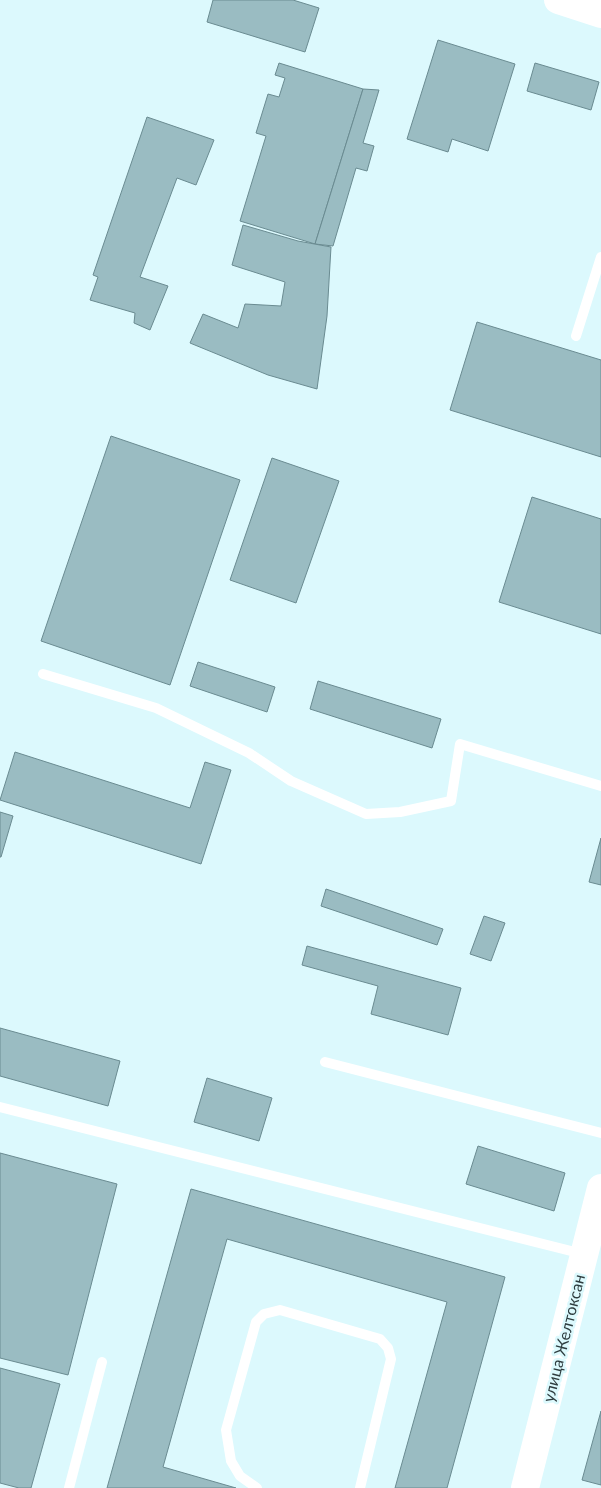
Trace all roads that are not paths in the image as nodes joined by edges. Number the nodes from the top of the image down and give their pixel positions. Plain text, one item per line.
1 (558, 0) edge
2 (601, 14) edge
3 (601, 257) edge
4 (576, 336) dead end
5 (43, 674) dead end
6 (601, 786) edge
7 (325, 1062) dead end
8 (0, 1107) edge
9 (601, 1133) edge
10 (601, 1188) edge
11 (584, 1254) junction
12 (102, 1362) dead end
13 (69, 1488) edge
14 (256, 1488) edge
15 (360, 1488) edge
16 (525, 1488) edge

1 - 2 street
3 - 4 lane
5 - 6 lane
7 - 9 lane
8 - 11 lane
10 - 11 street, улица Желтоксан
11 - 16 street, улица Желтоксан
12 - 13 lane
14 - 15 lane

